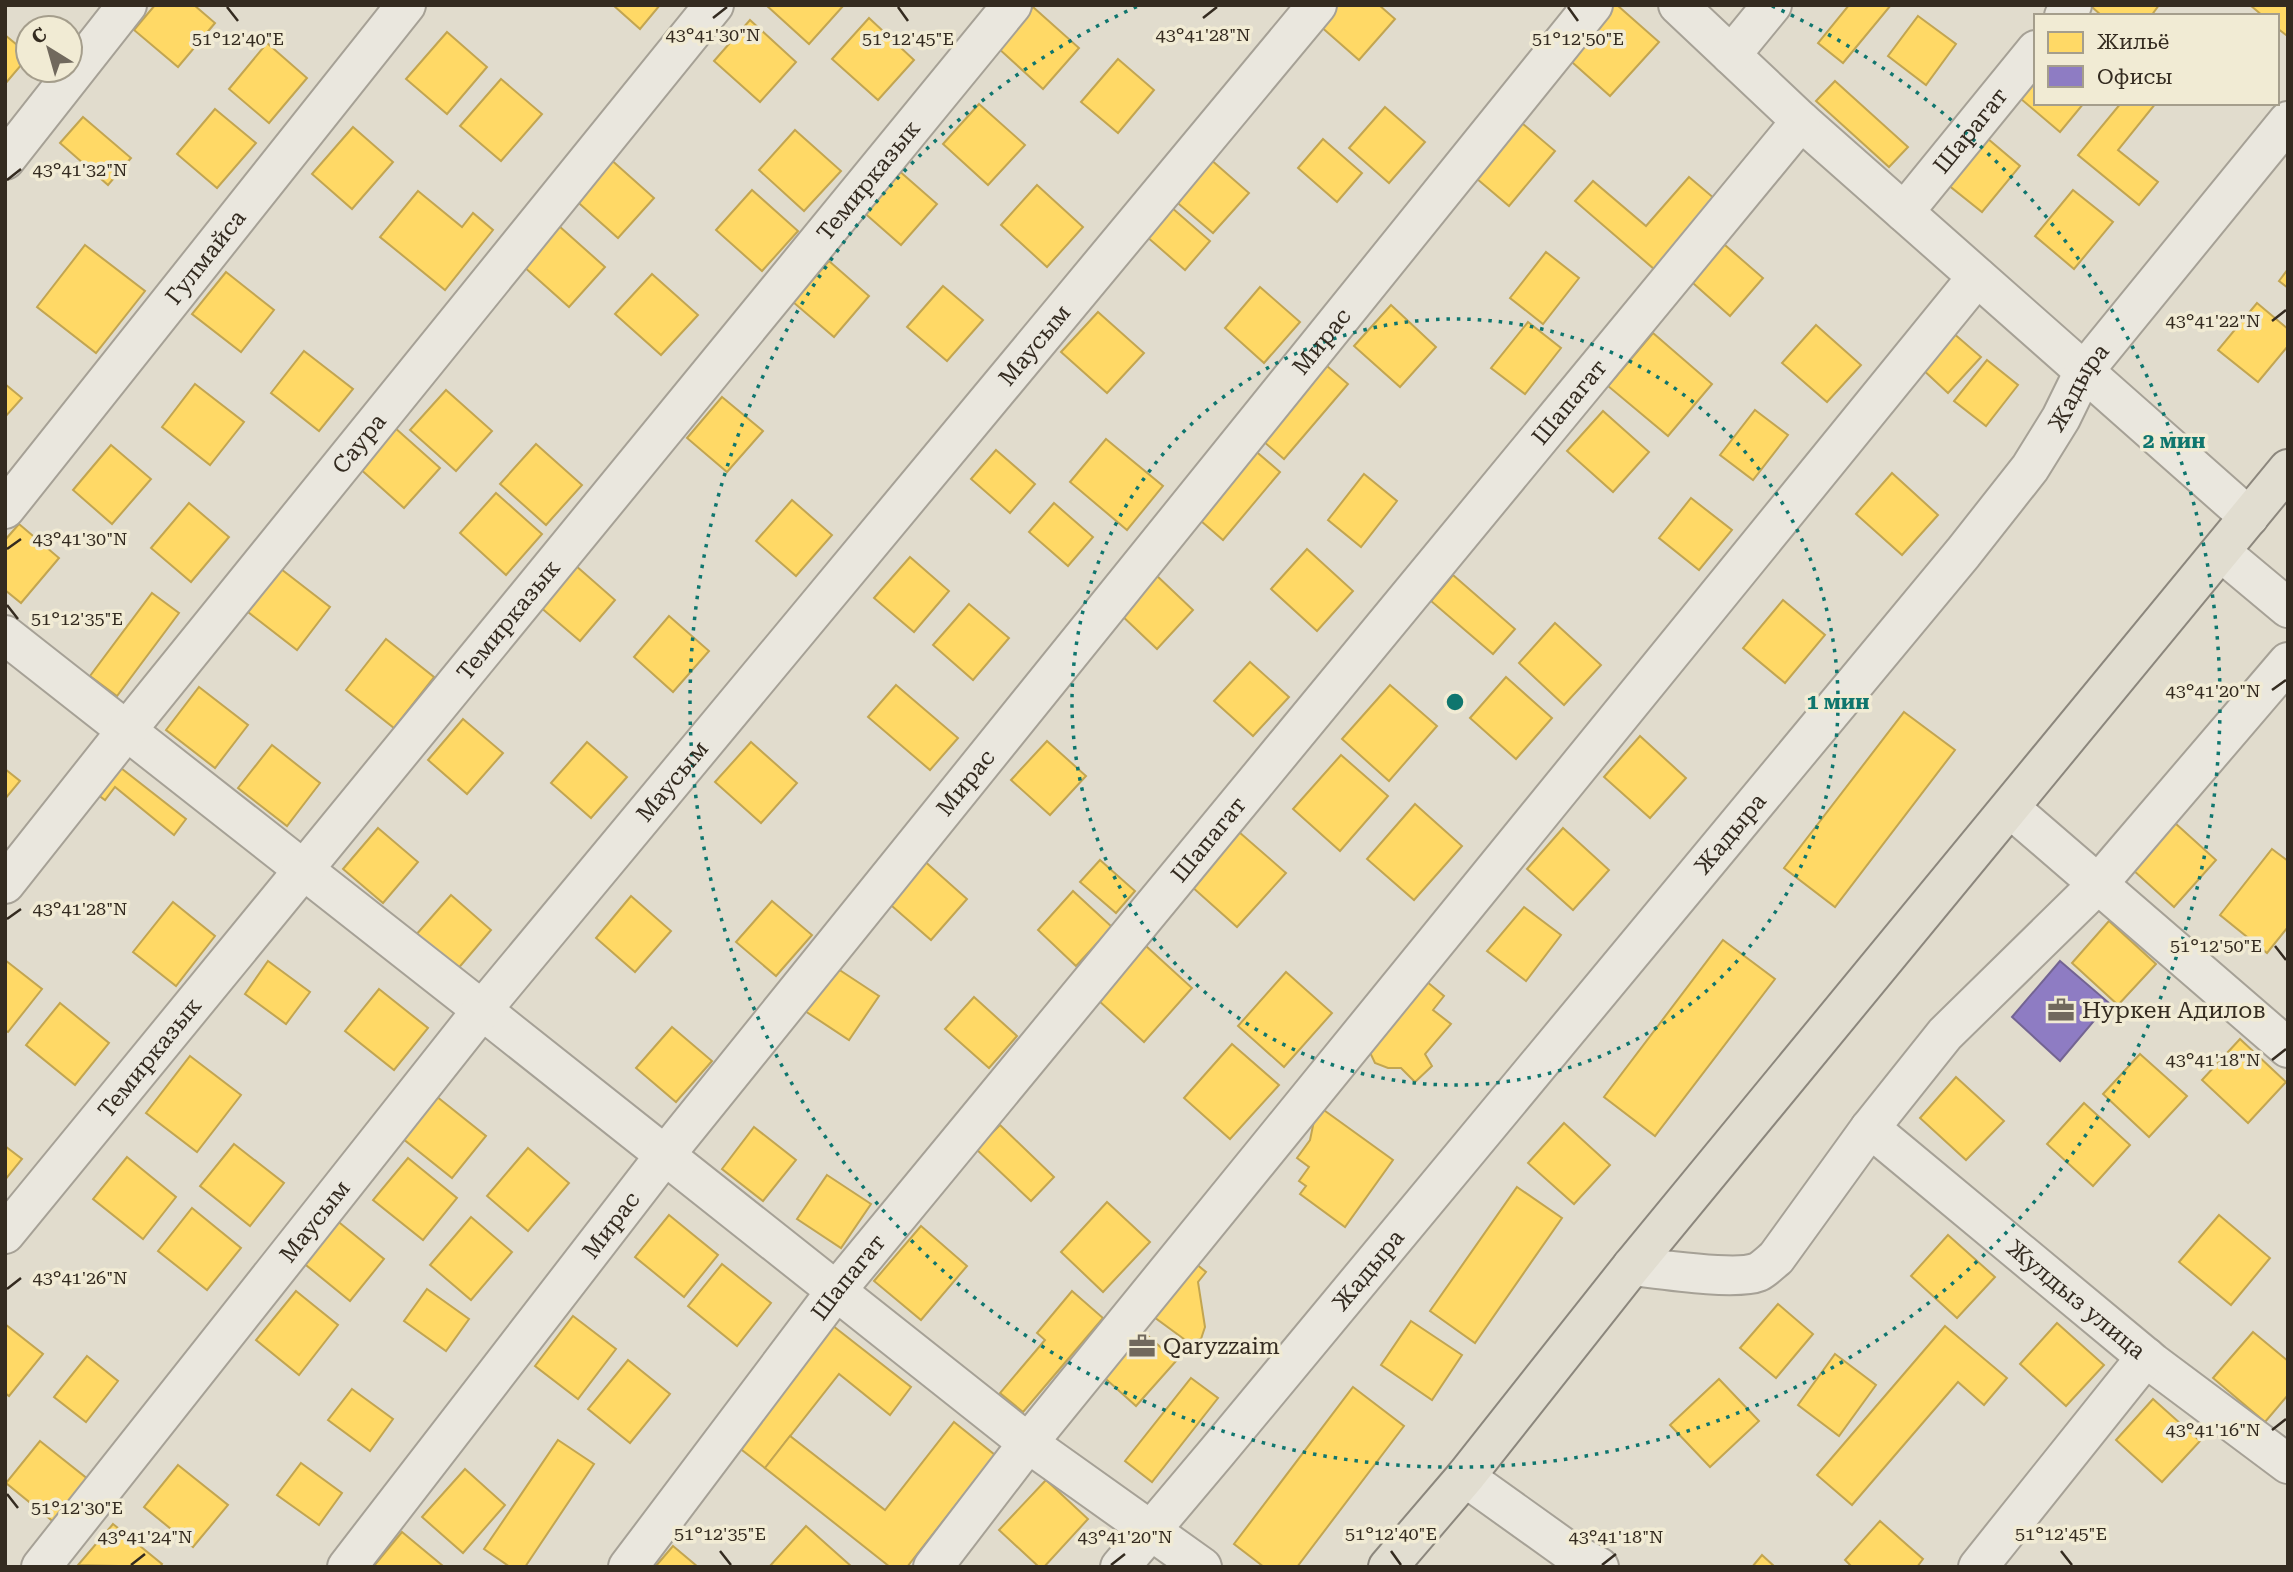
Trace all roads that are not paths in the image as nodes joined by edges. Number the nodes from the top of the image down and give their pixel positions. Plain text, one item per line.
1 (127, 5) edge
2 (405, 5) edge
3 (714, 5) edge
4 (1012, 5) edge
5 (1317, 5) edge
6 (1593, 5) edge
7 (1678, 5) edge
8 (1772, 5) edge
9 (2034, 52) edge
10 (1731, 55) junction
11 (1801, 121) junction
12 (2288, 121) edge
13 (5, 160) edge
14 (1904, 212) junction
15 (1977, 277) junction
16 (2084, 371) junction
17 (2288, 469) edge
18 (5, 509) edge
19 (2249, 517) junction
20 (2221, 552) junction
21 (2288, 608) edge
22 (5, 635) edge
23 (2288, 662) edge
24 (127, 730) junction
25 (2010, 808) junction
26 (305, 870) junction
27 (5, 884) edge
28 (2098, 884) junction
29 (482, 1010) junction
30 (2288, 1048) edge
31 (1870, 1128) junction
32 (665, 1155) junction
33 (5, 1234) edge
34 (1632, 1266) junction
35 (836, 1291) junction
36 (2146, 1357) junction
37 (1028, 1443) junction
38 (2288, 1464) edge
39 (1465, 1476) junction
40 (1151, 1530) junction
41 (1573, 1561) edge
42 (41, 1567) edge
43 (347, 1567) edge
44 (628, 1567) edge
45 (933, 1567) edge
46 (1120, 1567) edge
47 (1202, 1567) edge
48 (1388, 1567) edge
49 (1978, 1567) edge

1 - 13 street
2 - 18 street, Гулмайса
3 - 24 street, Саура
4 - 26 street, Темирказык
5 - 29 street, Маусым
6 - 32 street, Мирас
7 - 10 street
8 - 10 street
9 - 14 street, Шарагат
10 - 11 street
11 - 14 street
11 - 35 street, Шапагат
12 - 16 street, Жадыра
14 - 15 street
15 - 16 street
15 - 37 street
16 - 19 street
16 - 40 street, Жадыра
17 - 19 main road
19 - 20 main road
20 - 21 street
20 - 25 main road
22 - 24 street
23 - 28 street
24 - 26 street
24 - 27 street, Саура
25 - 28 street
25 - 34 main road
26 - 29 street
26 - 33 street, Темирказык
28 - 30 street
28 - 31 street
29 - 32 street
29 - 42 street, Маусым
31 - 34 street
31 - 36 street, Жулдыз улица
32 - 35 street
32 - 43 street, Мирас
34 - 39 main road
35 - 37 street
35 - 44 street, Шапагат
36 - 38 street, Жулдыз улица
36 - 49 street
37 - 40 street
37 - 45 street
39 - 41 street
39 - 48 main road
40 - 46 street, Жадыра
40 - 47 street

